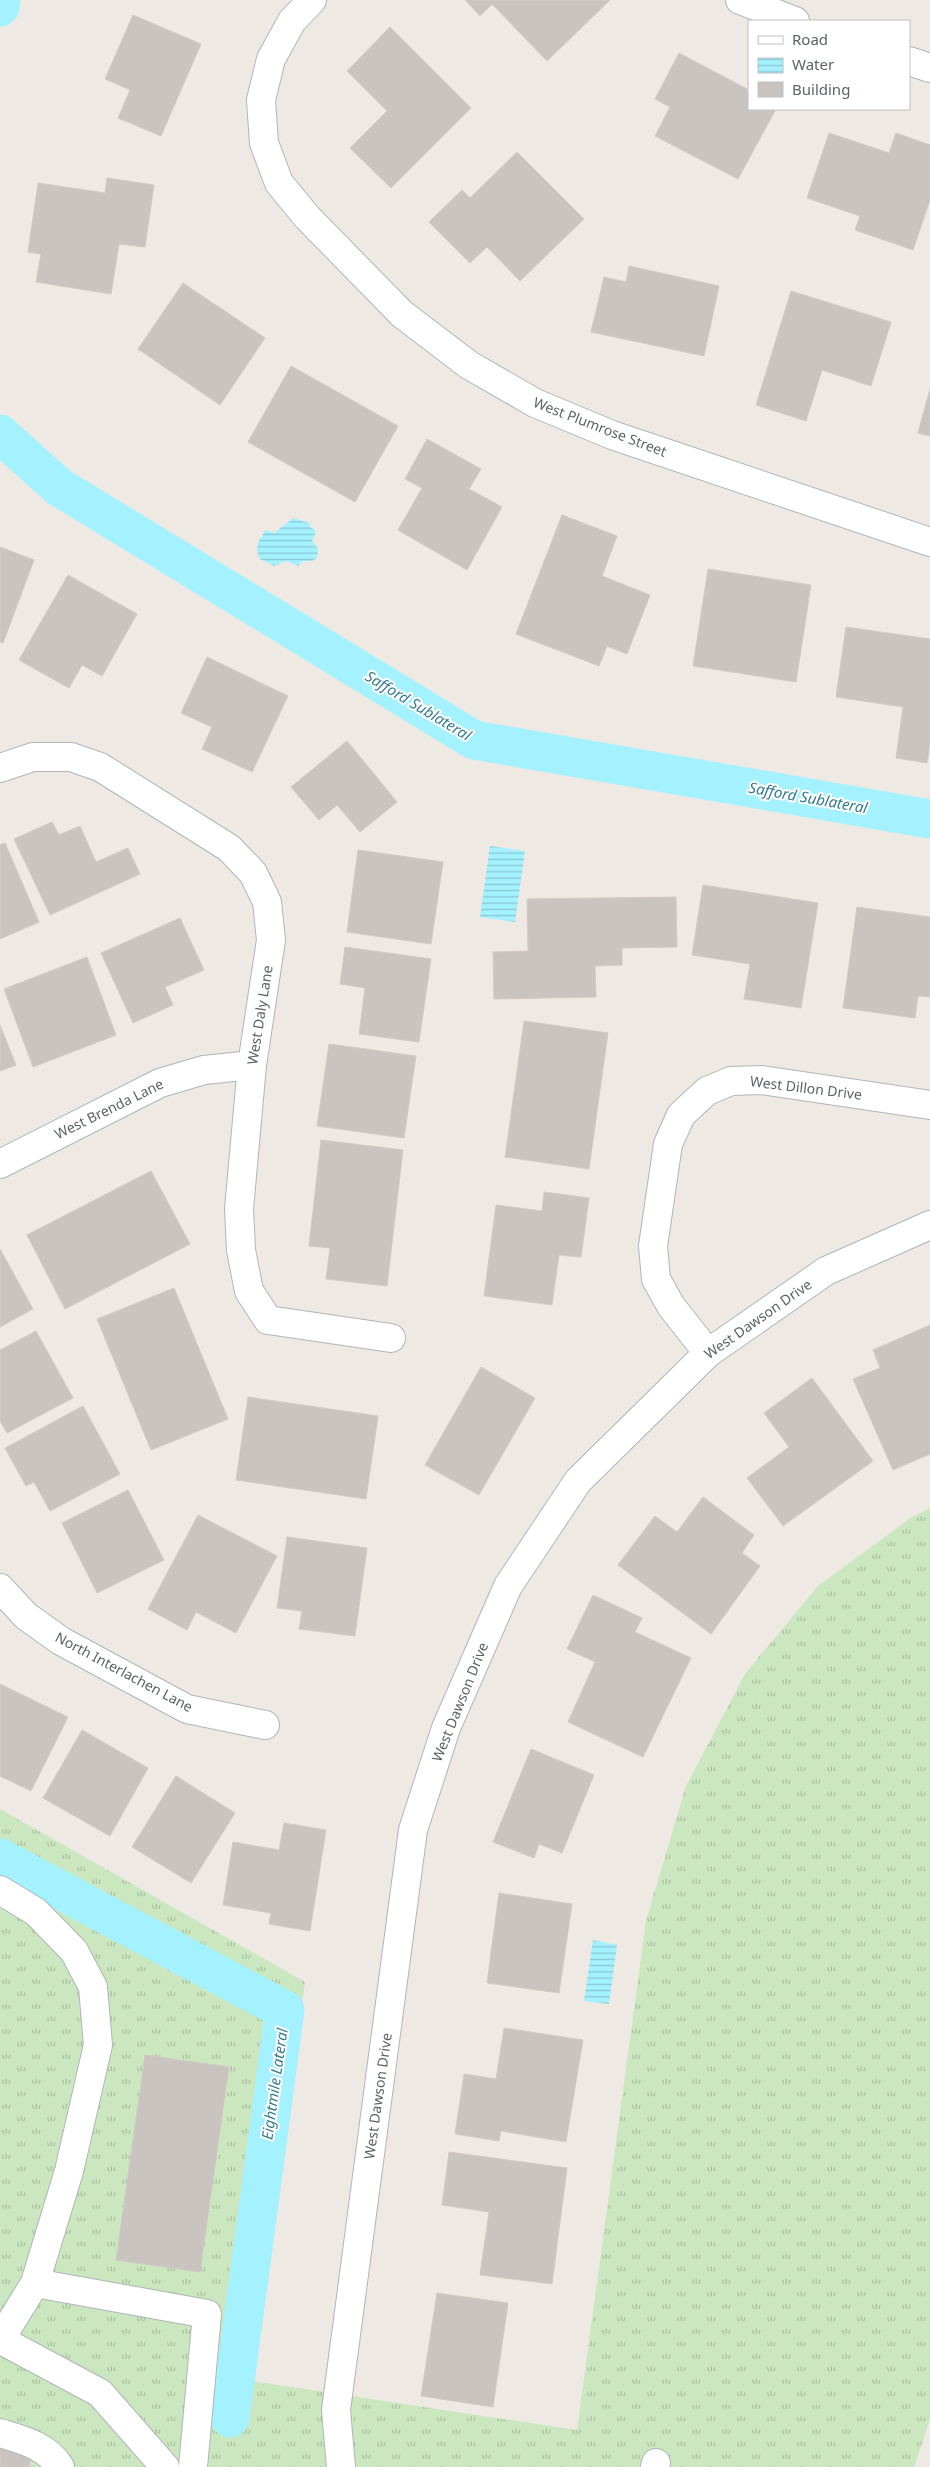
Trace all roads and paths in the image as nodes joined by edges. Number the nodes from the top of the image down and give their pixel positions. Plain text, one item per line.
1 (312, 0) edge
2 (740, 0) edge
3 (792, 20) edge
4 (910, 61) edge
5 (930, 68) edge
6 (930, 542) edge
7 (0, 768) edge
8 (252, 1065) junction
9 (930, 1105) edge
10 (0, 1164) edge
11 (930, 1226) edge
12 (391, 1338) dead end
13 (708, 1353) junction
14 (0, 1588) edge
15 (265, 1725) dead end
16 (0, 1890) edge
17 (35, 2283) junction
18 (0, 2340) edge
19 (0, 2433) edge
20 (60, 2467) edge
21 (165, 2467) edge
22 (194, 2467) edge
23 (341, 2467) edge

1 - 6 street, West Plumrose Street
2 - 3 street
4 - 5 street
7 - 8 street, West Daly Lane
8 - 10 street, West Brenda Lane
8 - 12 street, West Daly Lane
9 - 13 street, West Dillon Drive
11 - 13 street, West Dawson Drive
13 - 23 street, West Dawson Drive
14 - 15 street, North Interlachen Lane
16 - 17 street
17 - 18 street
17 - 22 street
18 - 21 street
19 - 20 street

